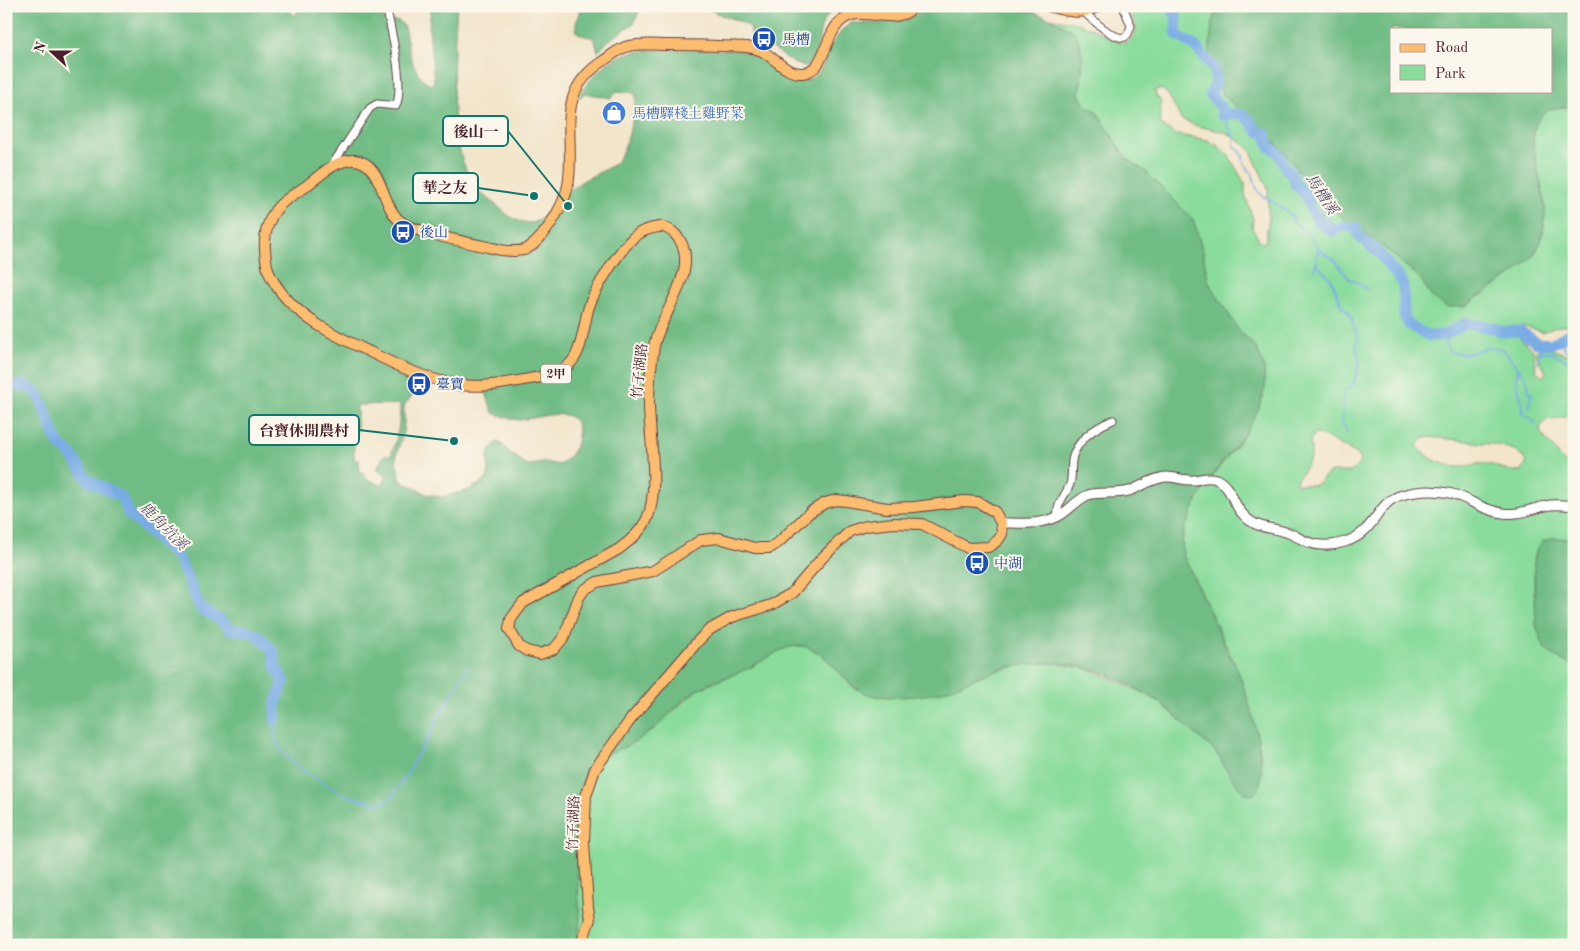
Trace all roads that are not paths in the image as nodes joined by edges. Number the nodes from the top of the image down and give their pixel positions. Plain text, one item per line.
1 (386, 6) edge
2 (916, 6) edge
3 (1048, 6) edge
4 (1123, 6) edge
5 (1092, 9) edge
6 (328, 170) junction
7 (1113, 420) dead end
8 (1574, 506) edge
9 (1058, 517) junction
10 (1001, 523) junction
11 (581, 945) edge

1 - 6 street
2 - 6 main road, 竹子湖路 / 2甲
3 - 5 main road
4 - 5 street
6 - 10 main road, 竹子湖路 / 2甲
7 - 9 street
8 - 9 street
9 - 10 street
10 - 11 main road, 竹子湖路

